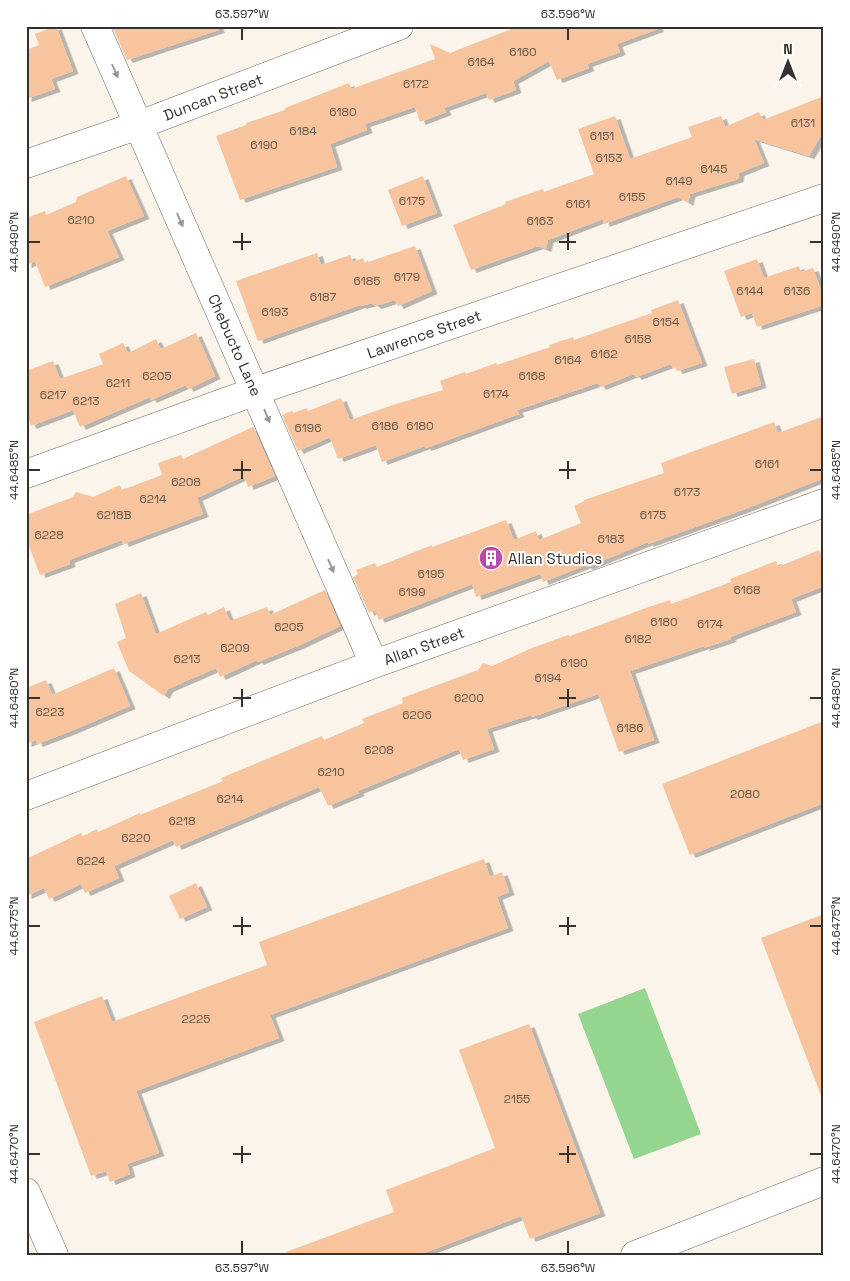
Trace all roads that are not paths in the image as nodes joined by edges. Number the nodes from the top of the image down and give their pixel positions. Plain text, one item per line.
1 (95, 26) edge
2 (399, 26) edge
3 (139, 125) junction
4 (26, 164) edge
5 (824, 198) edge
6 (256, 391) junction
7 (26, 474) edge
8 (824, 503) edge
9 (374, 664) junction
10 (26, 796) edge
11 (824, 1181) edge
12 (26, 1192) edge
13 (54, 1255) edge
14 (635, 1255) edge

1 -> 3 street, Chebucto Lane
2 - 3 street, Duncan Street
3 - 4 street, Duncan Street
3 -> 6 street, Chebucto Lane
5 - 6 street, Lawrence Street
6 - 7 street, Lawrence Street
6 -> 9 street, Chebucto Lane
8 - 9 street, Allan Street
9 - 10 street, Allan Street
11 - 14 street
12 - 13 street

